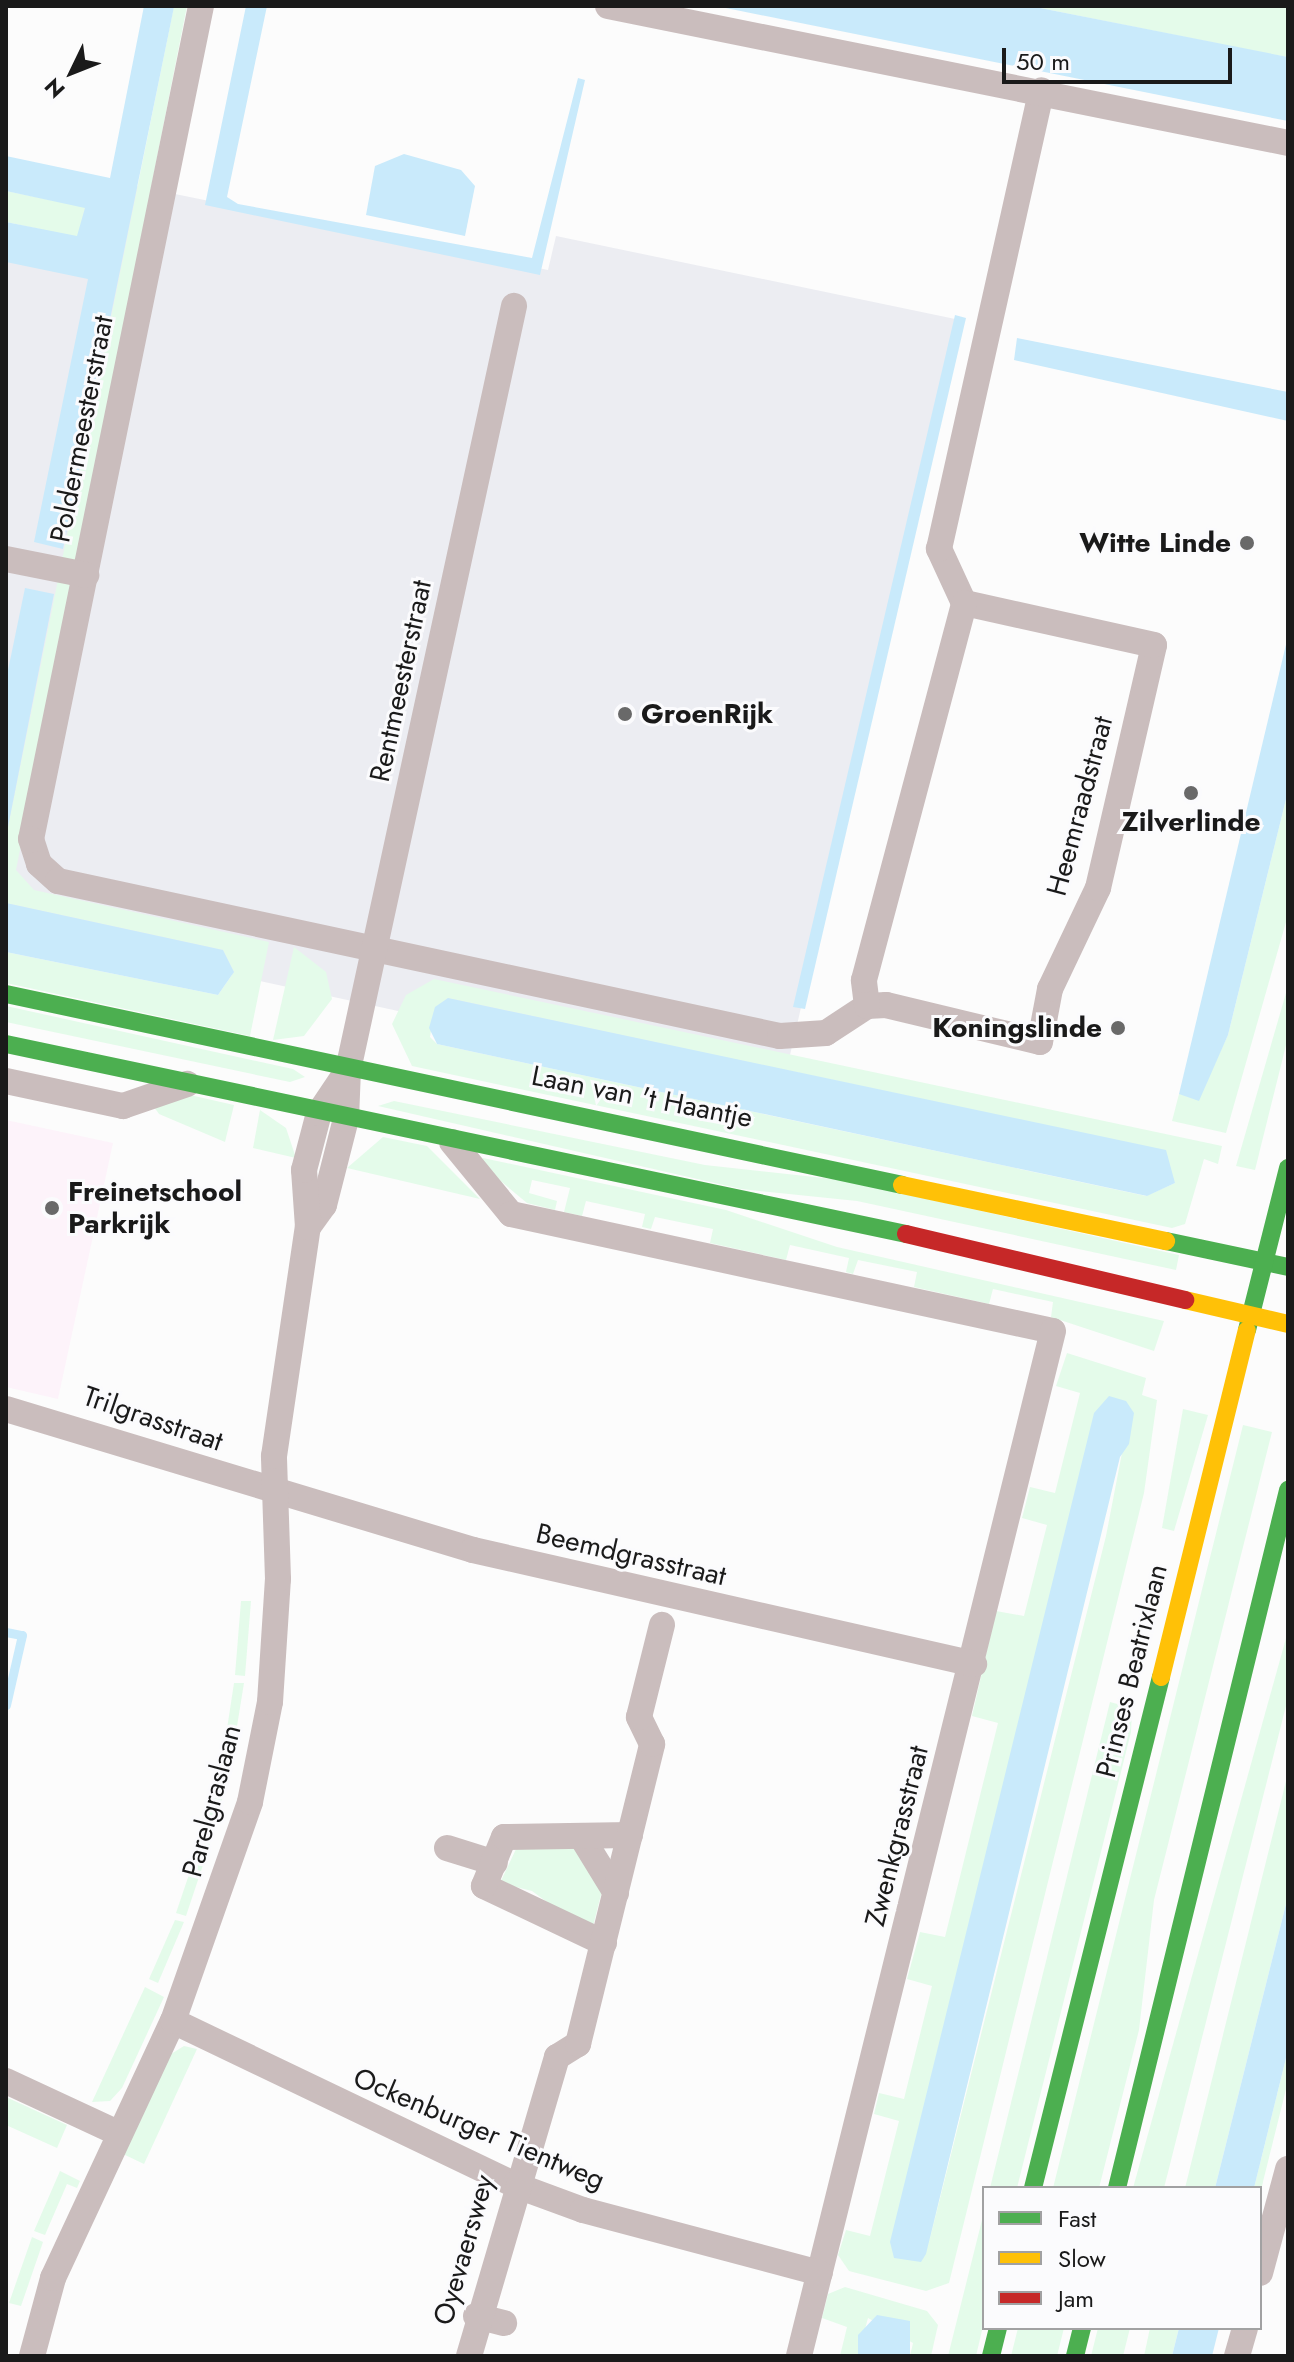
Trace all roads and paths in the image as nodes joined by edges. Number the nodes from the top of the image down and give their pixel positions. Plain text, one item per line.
1 (201, 6) edge
2 (608, 6) edge
3 (1042, 90) junction
4 (1288, 143) edge
5 (514, 306) dead end
6 (6, 559) edge
7 (86, 575) junction
8 (964, 603) junction
9 (376, 948) junction
10 (6, 994) edge
11 (867, 1006) junction
12 (6, 1044) edge
13 (348, 1070) junction
14 (6, 1081) edge
15 (187, 1084) junction
16 (319, 1113) junction
17 (346, 1119) junction
18 (452, 1142) junction
19 (1288, 1168) edge
20 (308, 1227) junction
21 (1265, 1262) junction
22 (1288, 1267) edge
23 (1252, 1314) junction
24 (1288, 1324) edge
25 (6, 1409) edge
26 (1288, 1490) edge
27 (277, 1496) junction
28 (662, 1625) dead end
29 (974, 1664) junction
30 (630, 1835) junction
31 (581, 1836) junction
32 (447, 1848) dead end
33 (495, 1863) junction
34 (616, 1893) junction
35 (604, 1943) junction
36 (173, 2021) junction
37 (6, 2081) edge
38 (116, 2132) junction
39 (1288, 2169) edge
40 (515, 2185) junction
41 (1034, 2186) edge
42 (1117, 2186) edge
43 (1262, 2266) edge
44 (820, 2273) junction
45 (472, 2307) junction
46 (504, 2323) dead end
47 (998, 2330) edge
48 (1082, 2330) edge
49 (1244, 2330) edge
50 (32, 2356) edge
51 (469, 2356) edge
52 (799, 2356) edge
53 (991, 2356) edge
54 (1075, 2356) edge
55 (1237, 2356) edge

1 - 7 street, Poldermeesterstraat
2 - 3 street
3 - 4 street
3 - 8 street
5 - 9 street, Rentmeesterstraat
6 - 7 street
7 - 9 street, Poldermeesterstraat
8 - 11 street
8 - 11 street, Heemraadstraat
9 - 11 street
9 - 13 street, Rentmeesterstraat
10 - 13 street, Laan van 't Haantje
12 - 15 street
13 - 16 street
13 - 17 street, Parelgraslaan
13 - 21 street, Laan van 't Haantje
14 - 15 street
15 - 16 street
16 - 17 street
16 - 20 street, Parelgraslaan
17 - 18 street
17 - 20 street, Parelgraslaan
18 - 23 street
18 - 29 street, Zwenkgrasstraat
19 - 21 street, Prinses Beatrixlaan
20 - 27 street, Parelgraslaan
21 - 22 street, Laan van 't Haantje
21 - 23 street, Prinses Beatrixlaan
23 - 24 street
23 - 41 street, Prinses Beatrixlaan
25 - 27 street, Trilgrasstraat
26 - 42 street
27 - 29 street, Beemdgrasstraat
27 - 36 street, Parelgraslaan
28 - 30 street, Oyevaerswey
29 - 44 street, Zwenkgrasstraat
30 - 31 street
30 - 34 street, Oyevaerswey
31 - 33 street
31 - 34 street
32 - 33 street
33 - 35 street
34 - 35 street, Oyevaerswey
35 - 40 street, Oyevaerswey
36 - 38 street, Parelgraslaan
36 - 40 street, Ockenburger Tientweg
37 - 38 street
38 - 50 street, Parelgraslaan
39 - 43 street
40 - 44 street, Ockenburger Tientweg
40 - 45 street, Oyevaerswey
44 - 52 street, Zwenkgrasstraat
45 - 46 street
45 - 51 street, Oyevaerswey
47 - 53 street
48 - 54 street
49 - 55 street

